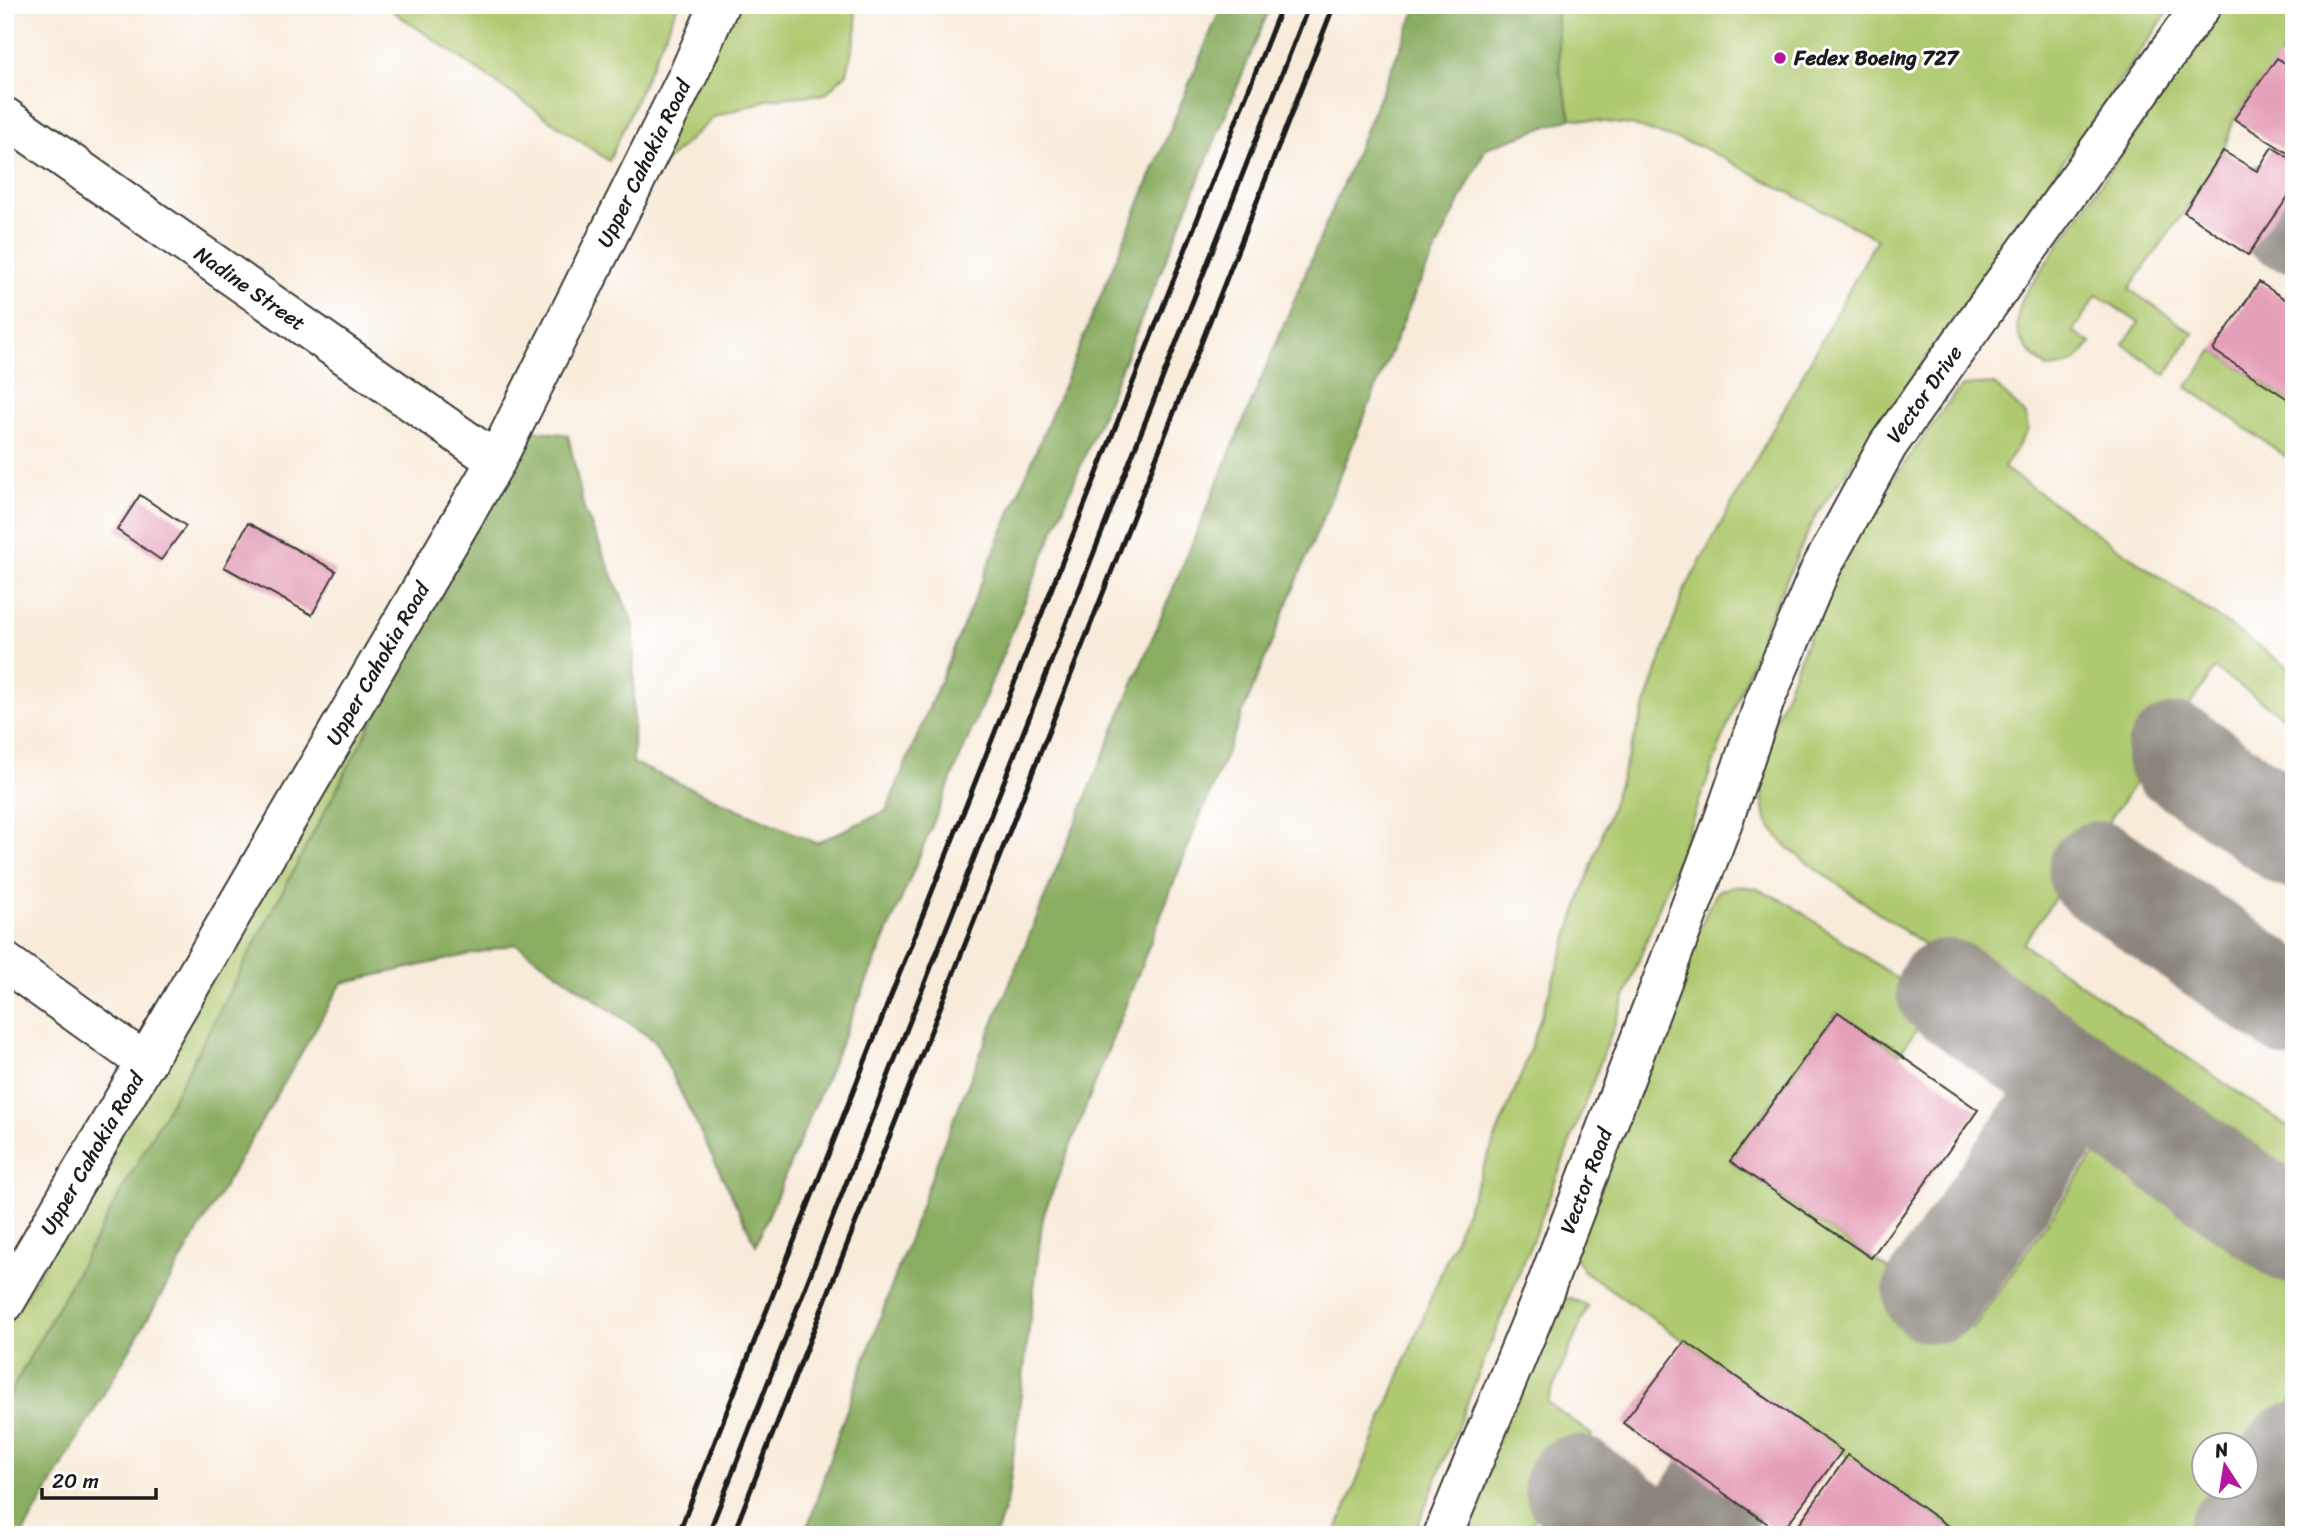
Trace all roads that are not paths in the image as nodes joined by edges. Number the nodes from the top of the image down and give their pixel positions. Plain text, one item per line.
1 (719, 5) edge
2 (2202, 5) edge
3 (10, 131) edge
4 (496, 461) junction
5 (1723, 824) joint
6 (5, 962) edge
7 (146, 1063) junction
8 (5, 1303) edge
9 (1443, 1535) edge

1 - 4 street, Upper Cahokia Road
2 - 5 street, Vector Drive
3 - 4 street, Nadine Street
4 - 7 street, Upper Cahokia Road
5 - 9 street, Vector Road
6 - 7 street
7 - 8 street, Upper Cahokia Road

